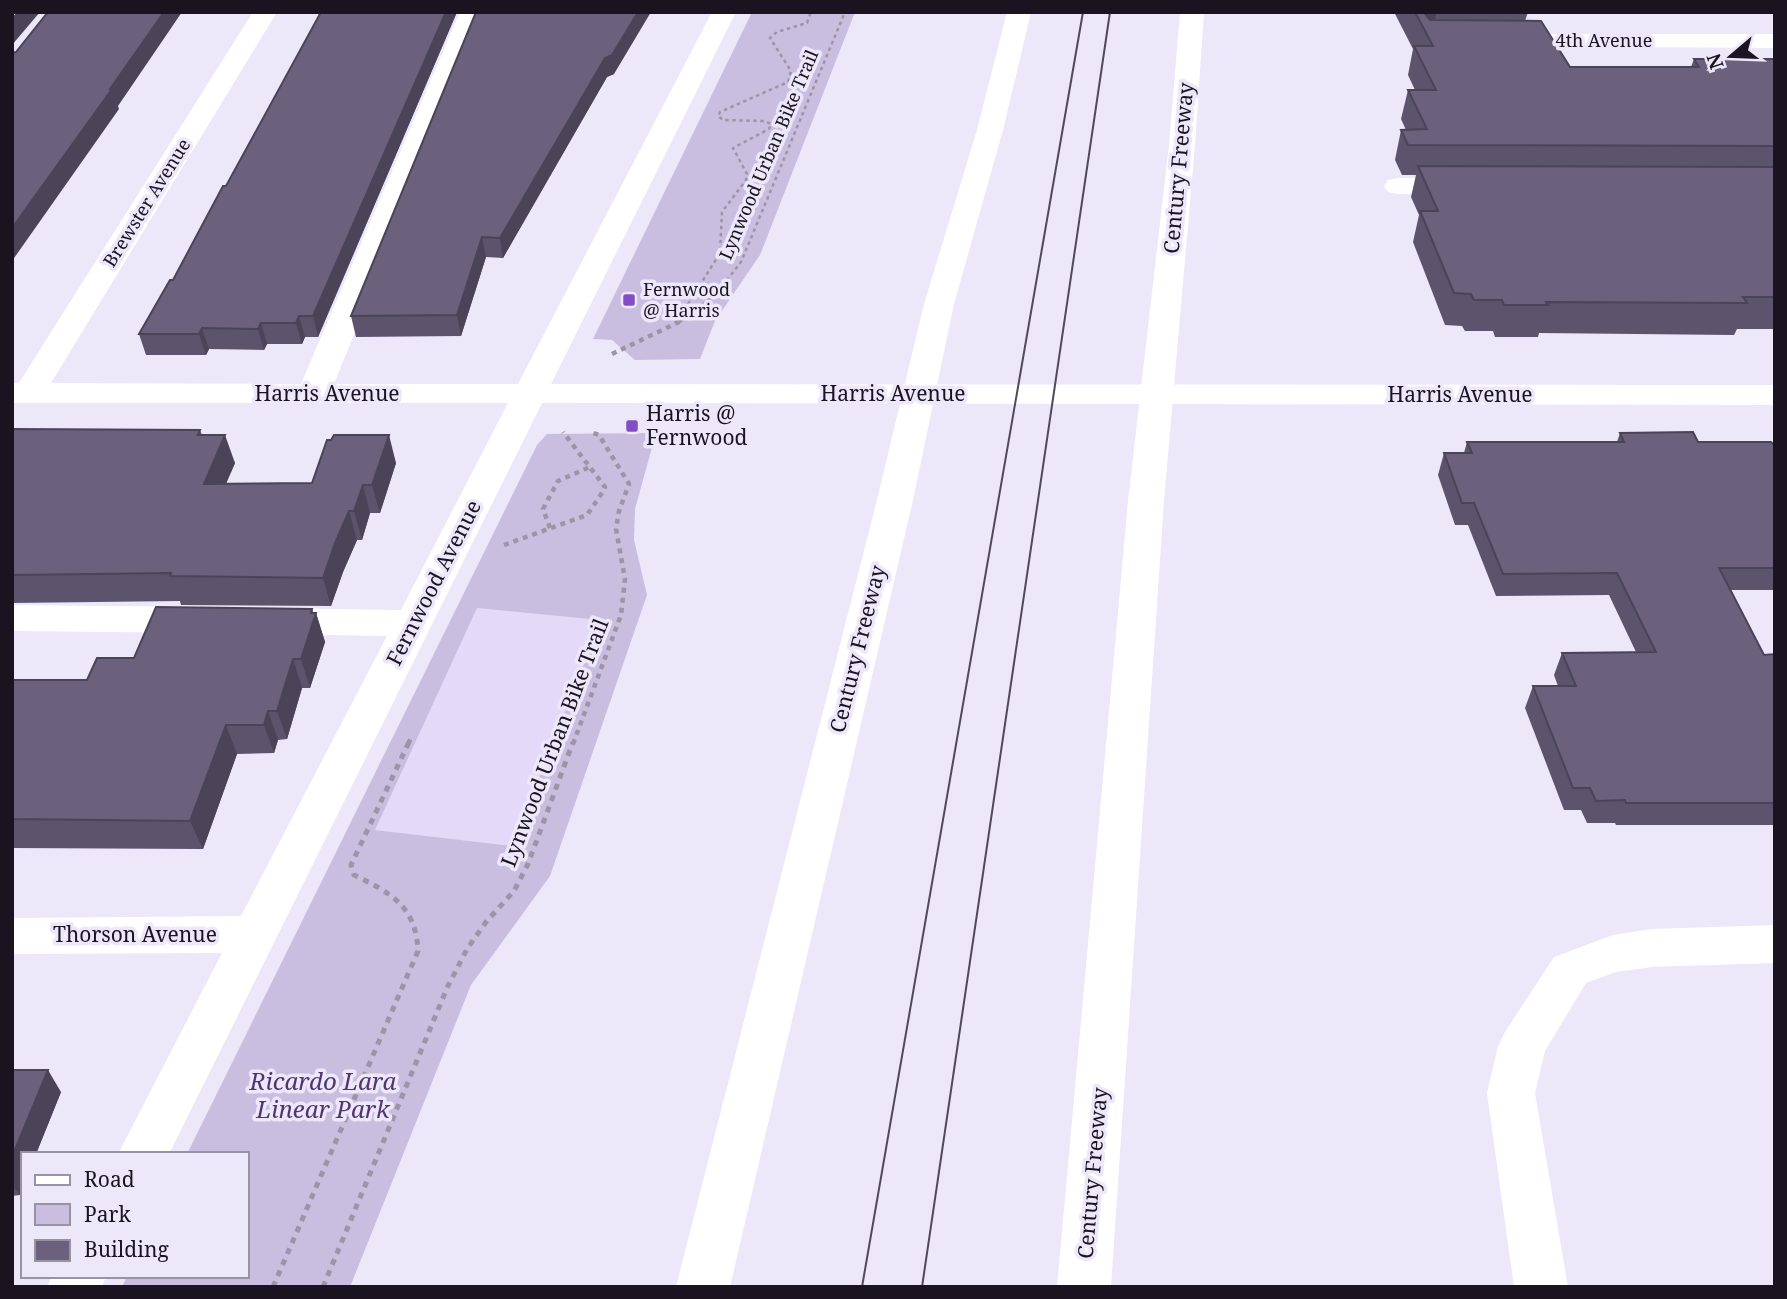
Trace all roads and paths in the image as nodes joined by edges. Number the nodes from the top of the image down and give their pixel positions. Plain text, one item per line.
1 (265, 12) edge
2 (472, 12) edge
3 (724, 12) edge
4 (811, 12) edge
5 (845, 12) edge
6 (1019, 12) edge
7 (1192, 12) edge
8 (1474, 41) edge
9 (1775, 41) edge
10 (1398, 186) dead end
11 (1496, 187) edge
12 (673, 326) junction
13 (609, 355) dead end
14 (20, 393) edge
15 (529, 393) junction
16 (313, 394) junction
17 (1775, 395) edge
18 (561, 428) dead end
19 (592, 433) dead end
20 (590, 467) junction
21 (550, 528) junction
22 (499, 550) dead end
23 (12, 618) edge
24 (414, 623) junction
25 (416, 726) dead end
26 (257, 934) junction
27 (12, 936) edge
28 (1775, 944) edge
29 (144, 1152) edge
30 (273, 1287) edge
31 (323, 1287) edge
32 (703, 1287) edge
33 (1084, 1287) edge
34 (1541, 1287) edge

1 - 14 main road, Brewster Avenue
2 - 16 main road
3 - 15 main road, Fernwood Avenue
4 - 12 path
5 - 12 path, Lynwood Urban Bike Trail
6 - 32 main road, Century Freeway
7 - 33 main road, Century Freeway
8 - 9 main road, 4th Avenue
10 - 11 main road
12 - 13 path, Lynwood Urban Bike Trail
14 - 16 main road, Harris Avenue
15 - 16 main road, Harris Avenue
15 - 17 main road, Harris Avenue
15 - 24 main road, Fernwood Avenue
18 - 20 path
19 - 31 path, Lynwood Urban Bike Trail
20 - 21 path
20 - 21 path
21 - 22 path
23 - 24 main road
24 - 26 main road, Fernwood Avenue
25 - 30 path
26 - 27 main road, Thorson Avenue
26 - 29 main road, Fernwood Avenue
28 - 34 main road

